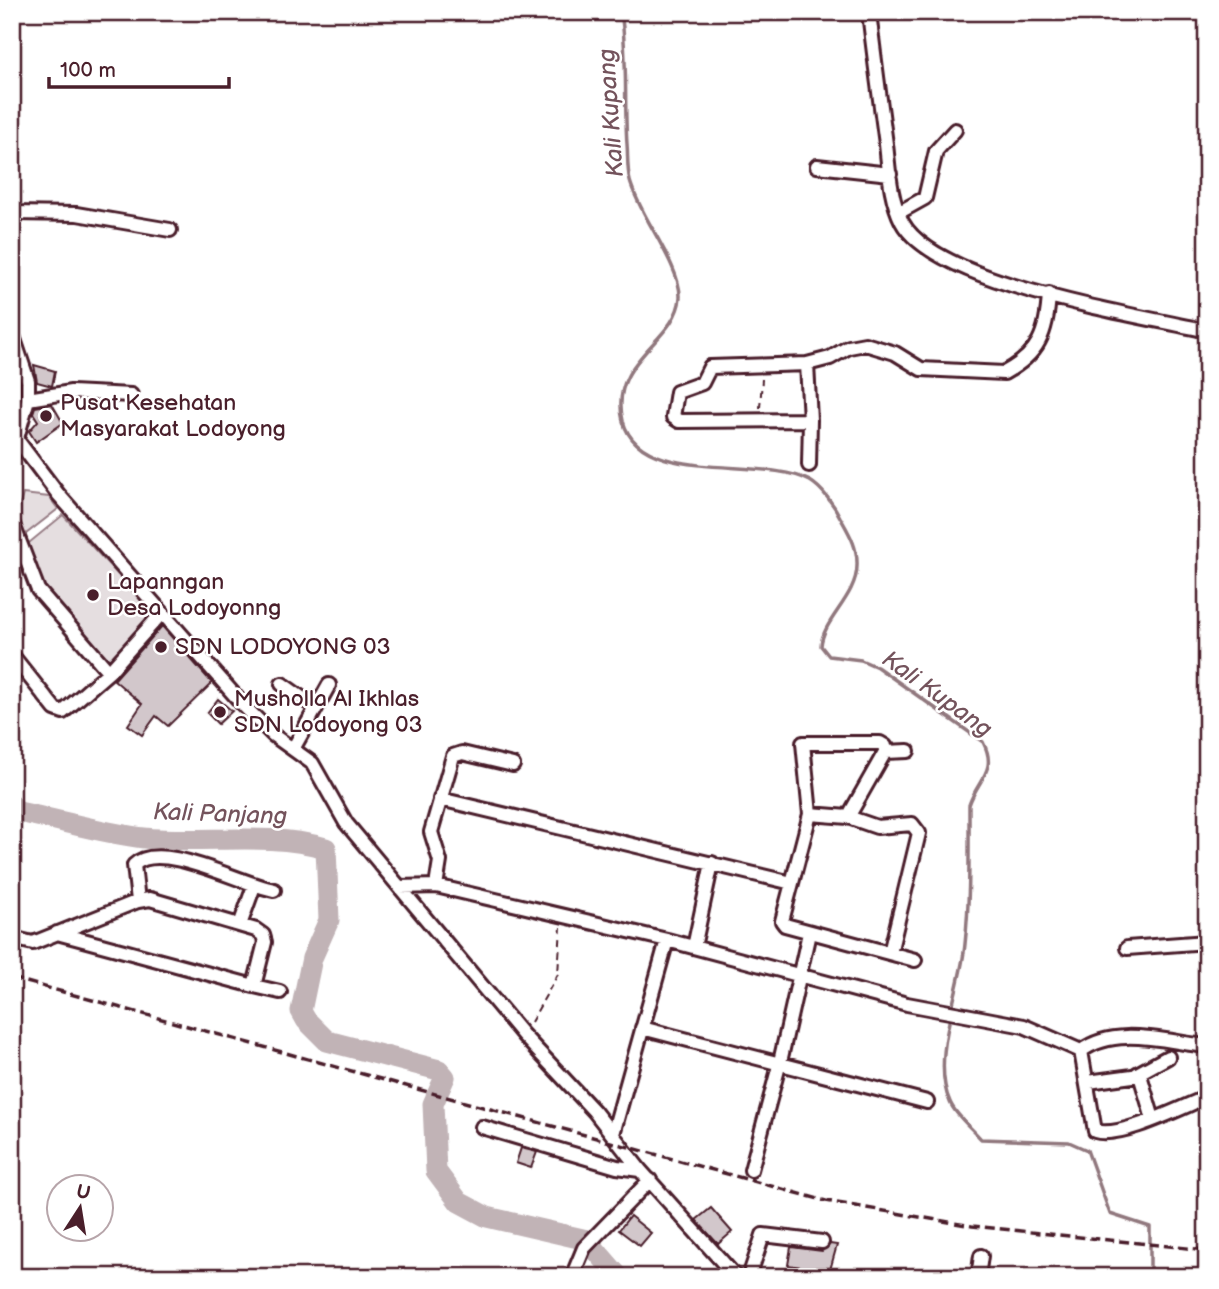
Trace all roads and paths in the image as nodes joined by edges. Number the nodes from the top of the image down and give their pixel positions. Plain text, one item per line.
1 (869, 12) edge
2 (955, 131) dead end
3 (817, 166) dead end
4 (890, 174) junction
5 (12, 213) edge
6 (898, 214) junction
7 (170, 230) dead end
8 (1049, 294) junction
9 (1207, 331) edge
10 (12, 333) edge
11 (764, 364) junction
12 (807, 364) junction
13 (131, 395) dead end
14 (28, 399) junction
15 (760, 420) junction
16 (810, 420) junction
17 (14, 436) edge
18 (809, 465) dead end
19 (14, 524) edge
20 (161, 614) junction
21 (12, 655) edge
22 (109, 672) junction
23 (282, 684) dead end
24 (329, 685) dead end
25 (316, 708) junction
26 (293, 749) junction
27 (908, 751) dead end
28 (885, 752) junction
29 (513, 765) dead end
30 (440, 799) junction
31 (810, 814) junction
32 (848, 817) junction
33 (712, 863) junction
34 (792, 883) junction
35 (254, 886) junction
36 (436, 886) junction
37 (400, 887) junction
38 (274, 890) dead end
39 (138, 901) junction
40 (563, 916) junction
41 (240, 925) junction
42 (57, 933) junction
43 (809, 933) junction
44 (12, 939) edge
45 (667, 940) junction
46 (1207, 942) edge
47 (694, 947) junction
48 (1127, 948) dead end
49 (890, 953) junction
50 (915, 960) dead end
51 (800, 975) junction
52 (254, 986) junction
53 (280, 992) dead end
54 (642, 1028) junction
55 (523, 1035) junction
56 (1207, 1046) edge
57 (1081, 1051) junction
58 (1168, 1057) dead end
59 (780, 1062) junction
60 (1137, 1074) junction
61 (1088, 1082) junction
62 (1207, 1097) edge
63 (927, 1102) dead end
64 (1153, 1119) junction
65 (482, 1127) dead end
66 (613, 1134) junction
67 (640, 1170) junction
68 (751, 1170) dead end
69 (650, 1180) junction
70 (822, 1242) dead end
71 (981, 1256) dead end
72 (572, 1277) edge
73 (736, 1277) edge
74 (749, 1277) edge
75 (978, 1277) edge

1 - 4 street
2 - 6 street
3 - 4 street
4 - 6 street
5 - 7 street
6 - 8 street
8 - 9 street
8 - 12 street
10 - 14 street
11 - 12 street
11 - 15 path
11 - 15 street
12 - 16 street
13 - 14 street
14 - 17 street
15 - 16 street
16 - 18 street
17 - 20 street
19 - 22 street
20 - 22 street
20 - 26 street
21 - 22 street
23 - 25 street
24 - 25 street
25 - 26 street
26 - 37 street
27 - 28 street
28 - 31 street
28 - 32 street
29 - 30 street
30 - 33 street
30 - 36 street
31 - 32 street
31 - 34 street
32 - 49 street
33 - 34 street
33 - 47 street
34 - 43 street
35 - 38 street
35 - 39 street
35 - 41 street
36 - 37 street
36 - 40 street
37 - 55 street
39 - 41 street
39 - 42 street
40 - 45 street
40 - 55 path
41 - 52 street
42 - 44 street
42 - 52 street
43 - 49 street
43 - 51 street
45 - 47 street
45 - 54 street
46 - 48 street
47 - 51 street
49 - 50 street
51 - 57 street
51 - 59 street
52 - 53 street
54 - 59 street
54 - 66 street
55 - 66 street
56 - 57 street
57 - 61 street
58 - 60 street
59 - 63 street
59 - 68 street
60 - 61 street
60 - 64 street
61 - 64 street
62 - 64 street
65 - 67 street
66 - 67 street
67 - 69 street
69 - 72 street
69 - 73 street
70 - 74 street
71 - 75 street

